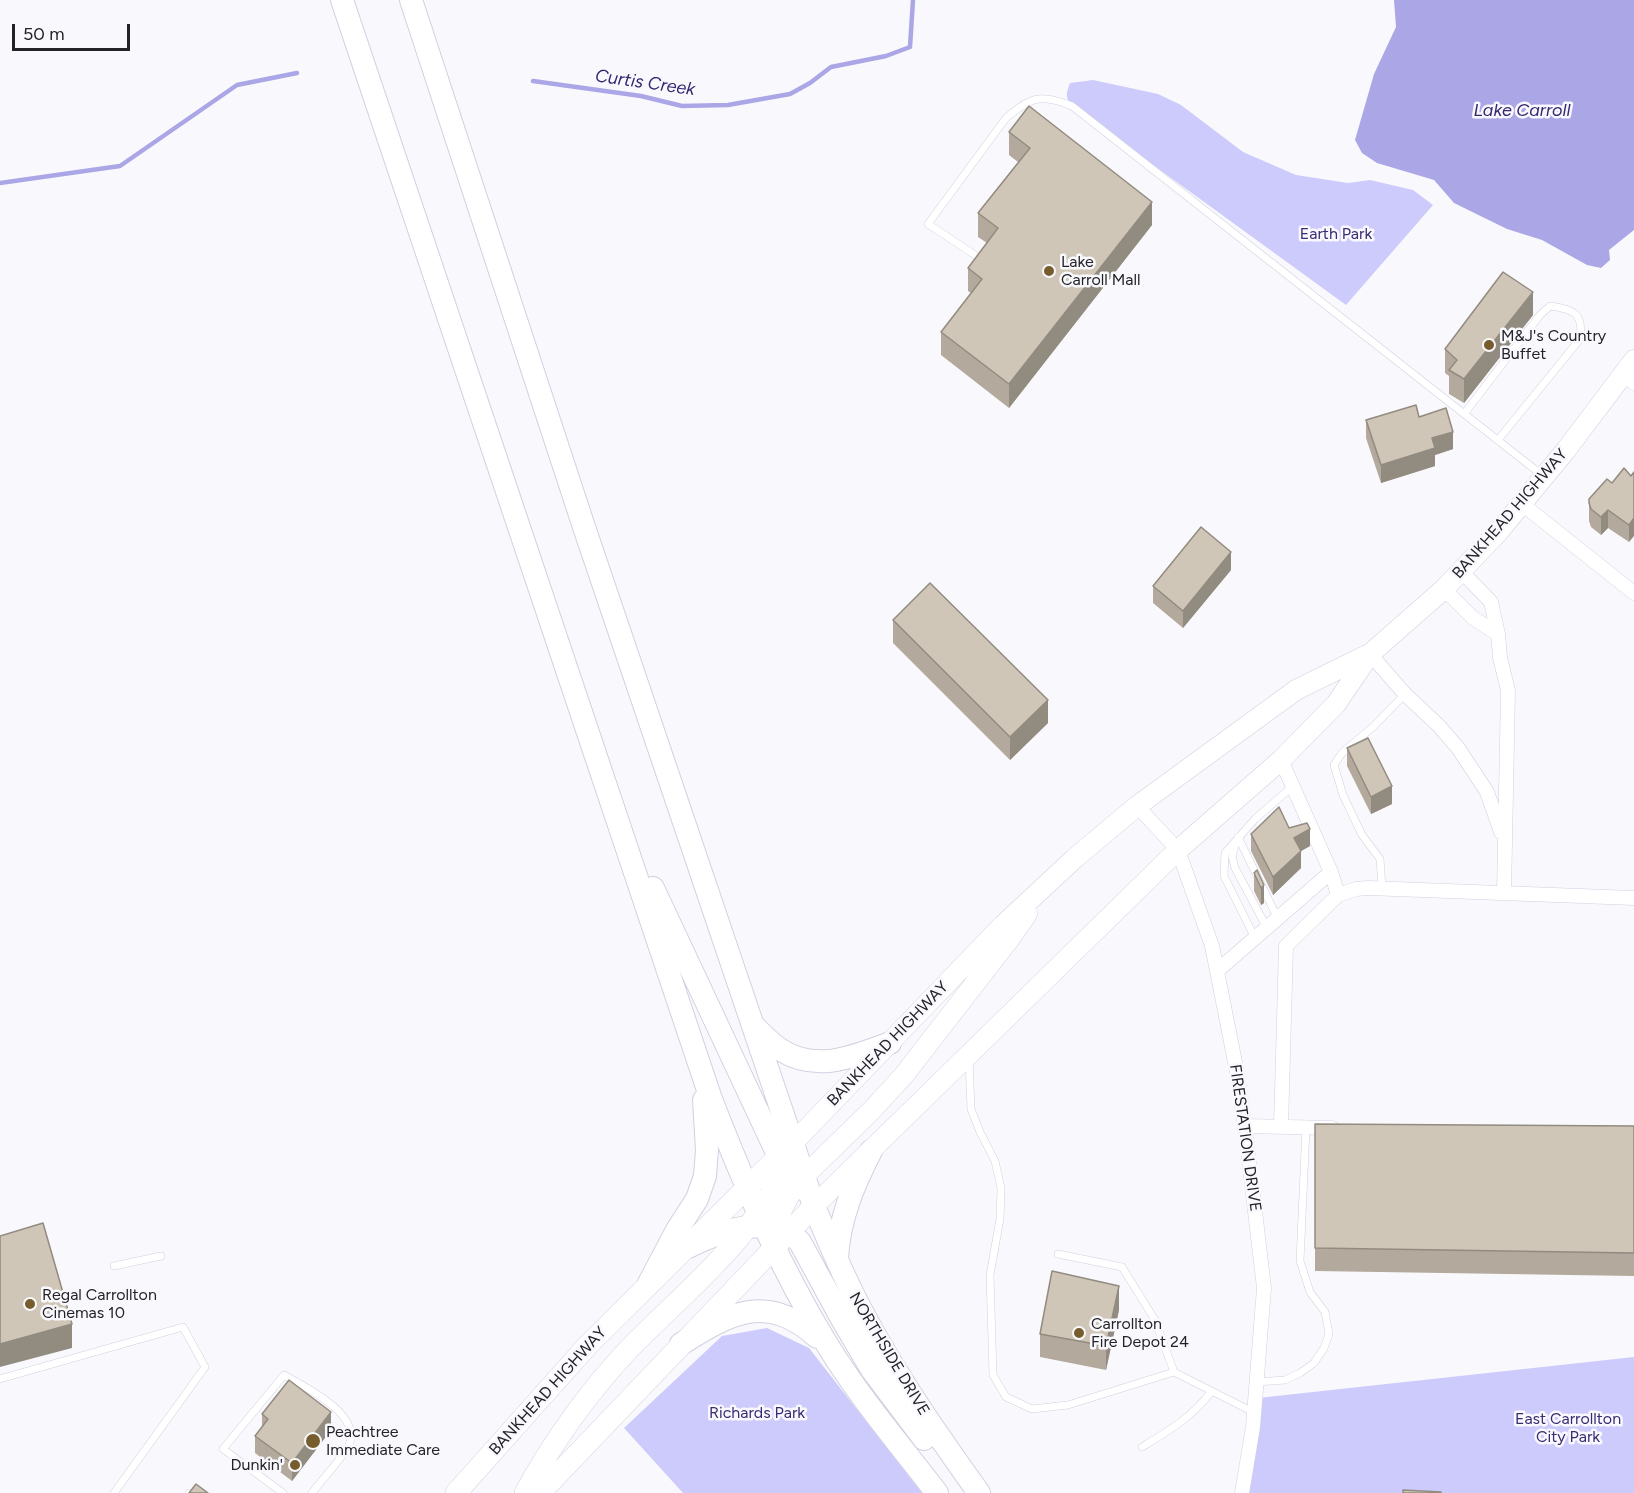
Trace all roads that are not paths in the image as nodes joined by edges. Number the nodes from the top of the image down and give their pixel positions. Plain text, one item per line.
1 (342, 0) edge
2 (411, 0) edge
3 (978, 257) edge
4 (1631, 373) edge
5 (1464, 414) junction
6 (1498, 441) junction
7 (1544, 477) junction
8 (1522, 504) junction
9 (1461, 571) junction
10 (1444, 589) junction
11 (1634, 593) edge
12 (1498, 634) junction
13 (1370, 654) junction
14 (1405, 694) junction
15 (1281, 760) junction
16 (599, 765) junction
17 (1293, 786) junction
18 (1137, 806) junction
19 (1238, 837) junction
20 (1505, 842) junction
21 (1178, 850) junction
22 (1331, 872) junction
23 (1057, 873) junction
24 (1382, 888) junction
25 (1504, 893) junction
26 (1338, 895) junction
27 (1634, 898) edge
28 (1273, 923) junction
29 (1255, 938) junction
30 (1217, 971) junction
31 (753, 1025) junction
32 (890, 1043) junction
33 (969, 1055) junction
34 (703, 1075) junction
35 (1245, 1126) junction
36 (1281, 1127) junction
37 (1306, 1128) junction
38 (1351, 1129) edge
39 (871, 1151) junction
40 (790, 1166) junction
41 (747, 1189) junction
42 (814, 1206) junction
43 (767, 1229) junction
44 (688, 1247) junction
45 (1058, 1254) dead end
46 (161, 1256) dead end
47 (837, 1260) junction
48 (114, 1266) dead end
49 (649, 1283) junction
50 (681, 1344) junction
51 (829, 1347) junction
52 (1174, 1372) junction
53 (0, 1379) edge
54 (1257, 1382) junction
55 (1211, 1392) junction
56 (1255, 1413) junction
57 (1142, 1447) dead end
58 (114, 1493) edge
59 (189, 1493) edge
60 (194, 1493) edge
61 (283, 1493) edge
62 (312, 1493) edge
63 (456, 1493) edge
64 (525, 1493) edge
65 (540, 1493) edge
66 (937, 1493) edge
67 (978, 1493) edge
68 (1242, 1493) edge

1 - 16 highway
2 - 31 highway
3 - 5 lane
4 - 7 main road, BANKHEAD HIGHWAY
5 - 6 lane
5 - 6 lane
6 - 7 lane
7 - 8 main road, BANKHEAD HIGHWAY
8 - 9 main road, BANKHEAD HIGHWAY
8 - 11 street
9 - 10 main road, BANKHEAD HIGHWAY
9 - 12 street
10 - 12 street
10 - 13 main road, BANKHEAD HIGHWAY
12 - 20 street
13 - 14 street
13 - 15 main road, BANKHEAD HIGHWAY
13 - 18 main road, BANKHEAD HIGHWAY
14 - 20 street
14 - 24 lane
15 - 17 street
15 - 21 main road, BANKHEAD HIGHWAY
16 - 34 highway
16 - 40 highway
17 - 19 lane
17 - 22 street
18 - 21 street, FIRESTATION DRIVE
18 - 23 main road, BANKHEAD HIGHWAY
19 - 28 lane
19 - 28 lane
19 - 29 lane
20 - 25 street
21 - 30 street, FIRESTATION DRIVE
21 - 33 main road, BANKHEAD HIGHWAY
22 - 26 street
22 - 28 street
23 - 32 main road, BANKHEAD HIGHWAY
23 - 40 main road
24 - 25 street
24 - 26 street
25 - 27 street
26 - 36 street
28 - 29 street
29 - 30 street
30 - 35 street, FIRESTATION DRIVE
31 - 32 highway
31 - 40 highway
32 - 40 main road, BANKHEAD HIGHWAY
33 - 39 main road, BANKHEAD HIGHWAY
33 - 52 lane
34 - 41 highway
34 - 49 highway
35 - 36 street
35 - 54 street, FIRESTATION DRIVE
36 - 37 street
37 - 38 street
37 - 54 lane
39 - 42 main road, BANKHEAD HIGHWAY
39 - 47 highway
40 - 41 main road, BANKHEAD HIGHWAY
40 - 42 highway, NORTHSIDE DRIVE
40 - 43 main road
41 - 43 highway
41 - 44 main road, BANKHEAD HIGHWAY
42 - 43 main road, BANKHEAD HIGHWAY
42 - 47 highway, NORTHSIDE DRIVE
43 - 44 highway
43 - 50 main road, BANKHEAD HIGHWAY
43 - 51 highway
43 - 64 main road
43 - 67 highway
44 - 49 main road, BANKHEAD HIGHWAY
45 - 52 lane
46 - 48 lane
47 - 67 highway, NORTHSIDE DRIVE
49 - 63 main road, BANKHEAD HIGHWAY
50 - 51 highway
50 - 65 main road, BANKHEAD HIGHWAY
51 - 66 highway
52 - 55 lane
53 - 58 lane
54 - 56 street, FIRESTATION DRIVE
55 - 56 lane
55 - 57 lane
56 - 68 street, FIRESTATION DRIVE
59 - 60 lane
61 - 62 lane

